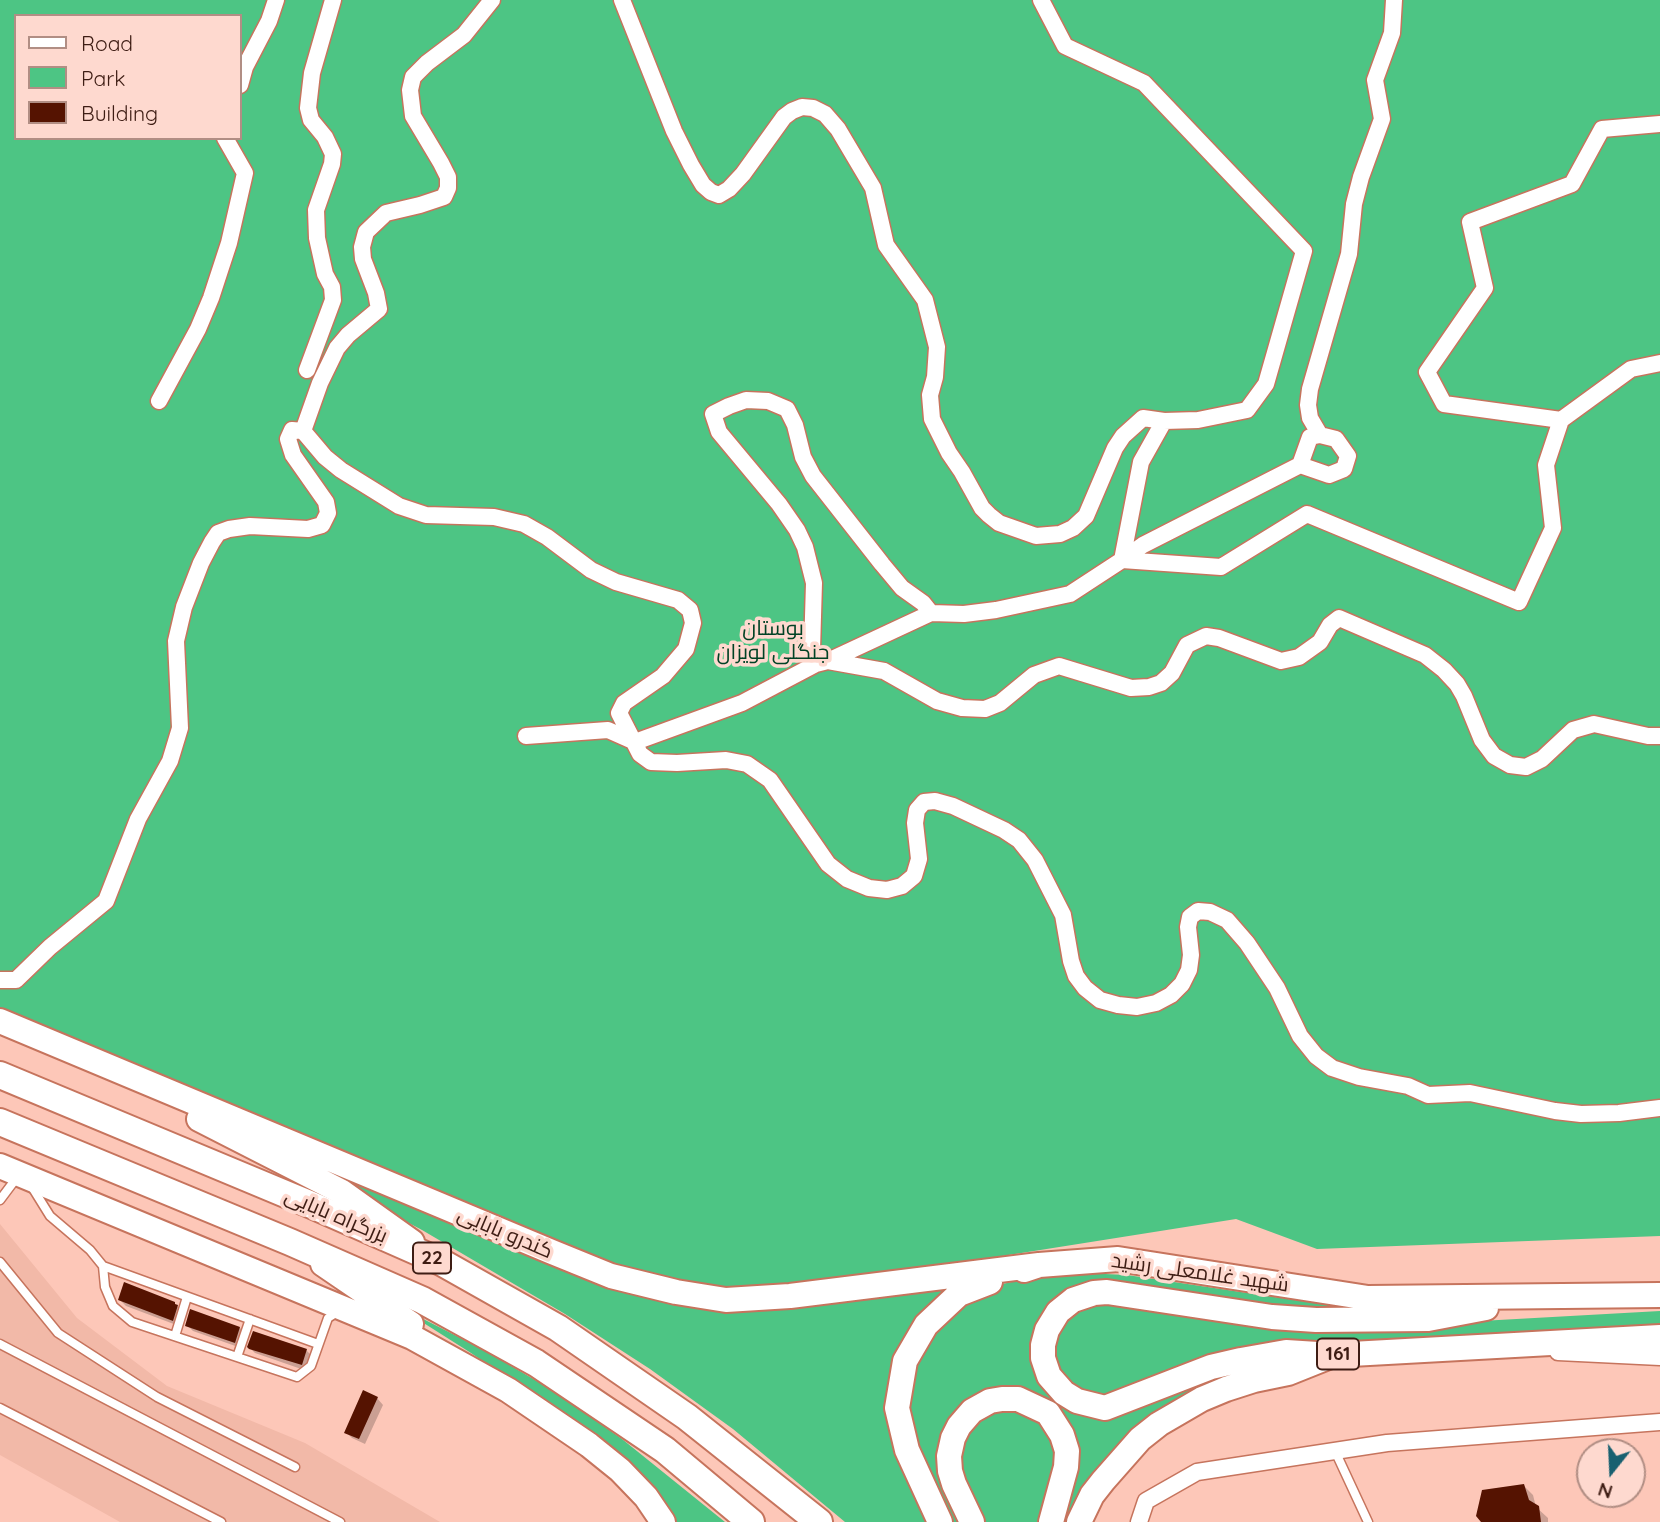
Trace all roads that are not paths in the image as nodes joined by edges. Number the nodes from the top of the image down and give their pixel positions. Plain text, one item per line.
1 (276, 0) edge
2 (333, 0) edge
3 (492, 0) edge
4 (622, 0) edge
5 (1041, 0) edge
6 (1394, 0) edge
7 (242, 69) edge
8 (1660, 124) edge
9 (226, 140) edge
10 (1660, 363) edge
11 (307, 370) dead end
12 (159, 401) dead end
13 (1561, 420) junction
14 (1164, 421) junction
15 (303, 431) junction
16 (1320, 435) junction
17 (1300, 466) junction
18 (1122, 561) junction
19 (931, 613) junction
20 (828, 661) junction
21 (526, 736) dead end
22 (1660, 736) edge
23 (635, 742) junction
24 (0, 980) edge
25 (0, 1021) edge
26 (102, 1063) junction
27 (0, 1075) edge
28 (1660, 1108) edge
29 (0, 1122) edge
30 (10, 1170) edge
31 (0, 1200) edge
32 (290, 1242) junction
33 (0, 1262) edge
34 (441, 1262) junction
35 (1040, 1265) junction
36 (103, 1266) junction
37 (1660, 1295) edge
38 (1552, 1296) junction
39 (187, 1297) junction
40 (363, 1315) junction
41 (250, 1319) junction
42 (175, 1336) junction
43 (1660, 1337) edge
44 (0, 1344) edge
45 (318, 1344) junction
46 (1492, 1347) junction
47 (1334, 1354) junction
48 (237, 1357) junction
49 (1660, 1357) edge
50 (509, 1390) junction
51 (0, 1408) edge
52 (1660, 1422) edge
53 (1335, 1451) junction
54 (295, 1467) dead end
55 (220, 1522) edge
56 (340, 1522) edge
57 (663, 1522) edge
58 (751, 1522) edge
59 (819, 1522) edge
60 (940, 1522) edge
61 (972, 1522) edge
62 (1051, 1522) edge
63 (1079, 1522) edge
64 (1139, 1522) edge
65 (1368, 1522) edge

1 - 7 street
2 - 11 street
3 - 15 street
4 - 14 street
5 - 14 street
6 - 16 street
8 - 13 street
9 - 12 street
10 - 13 street
13 - 18 street
14 - 18 street
15 - 23 street
15 - 24 street
16 - 17 street
16 - 17 street
17 - 18 street
18 - 19 street
19 - 20 street
19 - 20 street
20 - 22 street
20 - 23 street
21 - 23 street
23 - 28 street
25 - 26 main road, کندرو بابایی
26 - 34 main road
26 - 35 main road, کندرو بابایی
27 - 34 highway, بزرگراه بابایی / 22
29 - 32 highway, بزرگراه بابایی / 22
30 - 31 lane
30 - 36 lane
30 - 40 main road
32 - 50 main road
32 - 58 highway, بزرگراه بابایی / 22
33 - 54 lane
34 - 59 highway, بزرگراه بابایی / 22
35 - 38 main road, شهید غلامعلی رشید
35 - 60 main road, شهید غلامعلی رشید
36 - 39 lane
36 - 42 lane
37 - 38 main road, شهید غلامعلی رشید
38 - 47 main road
39 - 41 lane
39 - 42 lane
40 - 45 lane
40 - 50 main road
41 - 45 lane
41 - 48 lane
42 - 48 lane
43 - 46 main road, 161
44 - 56 lane
45 - 48 lane
46 - 47 main road, 161
46 - 49 street
47 - 63 main road, 161
50 - 57 main road
51 - 55 lane
52 - 53 street
53 - 64 street
53 - 65 lane
61 - 62 main road

